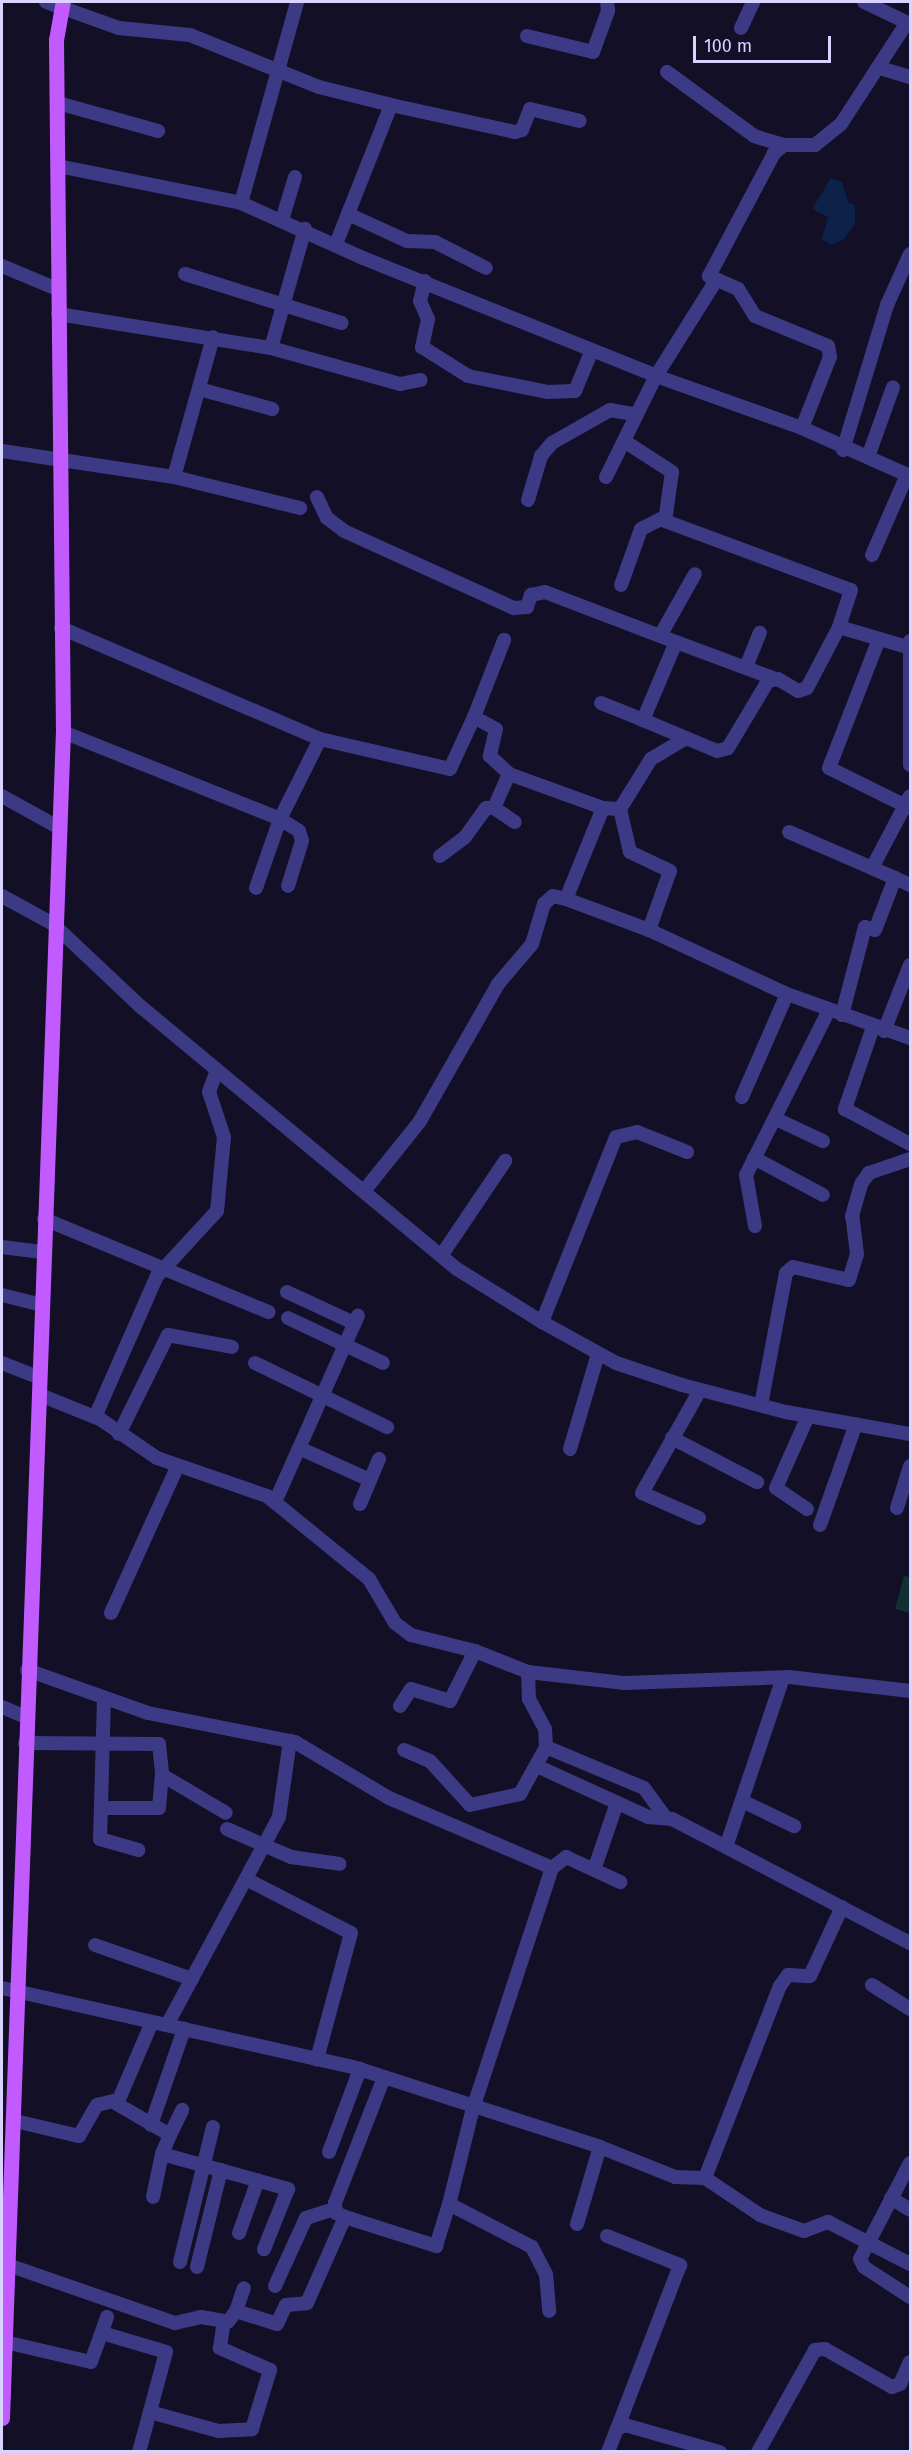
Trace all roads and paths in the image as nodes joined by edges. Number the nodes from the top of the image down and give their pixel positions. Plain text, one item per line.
1 (46, 2) edge
2 (297, 2) edge
3 (607, 2) edge
4 (753, 2) edge
5 (864, 2) edge
6 (61, 5) edge
7 (908, 24) edge
8 (741, 28) dead end
9 (527, 36) dead end
10 (880, 68) junction
11 (278, 70) junction
12 (667, 72) dead end
13 (910, 77) edge
14 (58, 103) junction
15 (391, 105) junction
16 (580, 121) dead end
17 (158, 131) dead end
18 (784, 145) junction
19 (58, 166) junction
20 (295, 177) dead end
21 (241, 203) junction
22 (348, 214) junction
23 (282, 220) junction
24 (305, 229) junction
25 (336, 244) junction
26 (910, 254) edge
27 (2, 266) edge
28 (486, 268) dead end
29 (185, 274) dead end
30 (425, 281) junction
31 (715, 282) junction
32 (57, 289) junction
33 (284, 305) junction
34 (58, 314) junction
35 (341, 323) dead end
36 (213, 337) junction
37 (271, 348) junction
38 (592, 350) junction
39 (656, 376) junction
40 (421, 380) dead end
41 (893, 387) dead end
42 (199, 389) junction
43 (272, 409) dead end
44 (637, 415) junction
45 (802, 428) junction
46 (624, 441) junction
47 (843, 450) junction
48 (2, 451) edge
49 (868, 457) junction
50 (60, 460) junction
51 (909, 476) edge
52 (174, 477) junction
53 (606, 477) dead end
54 (317, 497) dead end
55 (528, 500) dead end
56 (300, 508) dead end
57 (663, 518) junction
58 (872, 555) dead end
59 (695, 574) dead end
60 (621, 585) dead end
61 (838, 627) junction
62 (61, 628) junction
63 (760, 633) dead end
64 (660, 636) junction
65 (879, 639) junction
66 (504, 640) dead end
67 (676, 642) junction
68 (909, 644) edge
69 (746, 667) junction
70 (773, 678) junction
71 (909, 682) edge
72 (601, 703) dead end
73 (474, 717) junction
74 (643, 720) junction
75 (63, 732) junction
76 (320, 739) junction
77 (684, 739) junction
78 (910, 765) edge
79 (509, 774) junction
80 (2, 796) edge
81 (909, 803) edge
82 (494, 808) junction
83 (603, 808) junction
84 (620, 809) junction
85 (280, 819) junction
86 (515, 822) dead end
87 (58, 827) junction
88 (789, 832) dead end
89 (440, 856) dead end
90 (872, 868) junction
91 (895, 878) junction
92 (910, 885) edge
93 (288, 886) dead end
94 (256, 888) dead end
95 (2, 896) edge
96 (566, 899) junction
97 (53, 924) junction
98 (650, 930) junction
99 (910, 965) edge
100 (787, 993) junction
101 (836, 1012) junction
102 (878, 1029) junction
103 (910, 1038) edge
104 (217, 1070) junction
105 (742, 1097) dead end
106 (776, 1119) junction
107 (823, 1141) dead end
108 (910, 1144) edge
109 (687, 1152) dead end
110 (754, 1158) junction
111 (910, 1159) edge
112 (505, 1161) dead end
113 (364, 1191) junction
114 (823, 1195) dead end
115 (44, 1219) junction
116 (755, 1226) dead end
117 (2, 1246) edge
118 (42, 1252) junction
119 (441, 1256) junction
120 (162, 1270) junction
121 (287, 1292) dead end
122 (2, 1295) edge
123 (39, 1304) junction
124 (267, 1312) dead end
125 (288, 1318) dead end
126 (542, 1322) junction
127 (345, 1345) junction
128 (232, 1347) dead end
129 (598, 1354) junction
130 (2, 1363) edge
131 (255, 1363) dead end
132 (383, 1363) dead end
133 (40, 1378) junction
134 (700, 1390) junction
135 (40, 1395) junction
136 (322, 1395) junction
137 (762, 1405) junction
138 (808, 1416) junction
139 (95, 1417) junction
140 (856, 1424) junction
141 (387, 1427) dead end
142 (119, 1434) junction
143 (910, 1434) edge
144 (672, 1438) junction
145 (299, 1448) junction
146 (570, 1449) dead end
147 (379, 1460) dead end
148 (178, 1465) junction
149 (910, 1466) edge
150 (370, 1480) junction
151 (757, 1482) dead end
152 (275, 1502) junction
153 (360, 1504) dead end
154 (897, 1508) dead end
155 (807, 1509) dead end
156 (699, 1518) dead end
157 (820, 1525) dead end
158 (111, 1613) dead end
159 (475, 1650) junction
160 (27, 1670) junction
161 (528, 1672) junction
162 (783, 1678) junction
163 (910, 1691) edge
164 (104, 1698) junction
165 (400, 1706) dead end
166 (2, 1707) edge
167 (26, 1717) junction
168 (290, 1741) junction
169 (25, 1743) junction
170 (105, 1743) junction
171 (546, 1747) junction
172 (404, 1750) dead end
173 (539, 1767) junction
174 (162, 1775) junction
175 (742, 1801) junction
176 (617, 1803) junction
177 (104, 1808) junction
178 (225, 1813) dead end
179 (666, 1818) junction
180 (794, 1826) dead end
181 (227, 1829) dead end
182 (265, 1846) junction
183 (726, 1847) junction
184 (138, 1850) dead end
185 (340, 1864) dead end
186 (552, 1868) junction
187 (594, 1870) junction
188 (246, 1879) junction
189 (620, 1882) dead end
190 (842, 1907) junction
191 (910, 1943) edge
192 (95, 1945) dead end
193 (192, 1979) junction
194 (872, 1985) dead end
195 (2, 1988) edge
196 (20, 1992) junction
197 (910, 2009) edge
198 (152, 2022) junction
199 (167, 2025) junction
200 (184, 2029) junction
201 (316, 2059) junction
202 (360, 2069) junction
203 (384, 2078) junction
204 (117, 2100) junction
205 (473, 2108) junction
206 (182, 2110) dead end
207 (15, 2121) junction
208 (151, 2125) junction
209 (213, 2127) dead end
210 (170, 2135) junction
211 (600, 2147) junction
212 (329, 2152) dead end
213 (162, 2154) junction
214 (7, 2160) edge
215 (910, 2163) edge
216 (204, 2165) junction
217 (221, 2170) junction
218 (705, 2178) junction
219 (258, 2180) junction
220 (153, 2197) dead end
221 (891, 2198) junction
222 (449, 2204) junction
223 (910, 2210) edge
224 (340, 2213) junction
225 (577, 2224) dead end
226 (239, 2234) dead end
227 (607, 2236) dead end
228 (869, 2240) junction
229 (264, 2249) dead end
230 (180, 2262) dead end
231 (910, 2264) edge
232 (8, 2265) junction
233 (197, 2268) dead end
234 (275, 2286) dead end
235 (244, 2288) dead end
236 (910, 2297) edge
237 (236, 2310) junction
238 (549, 2311) dead end
239 (106, 2317) dead end
240 (3, 2319) edge
241 (224, 2321) junction
242 (102, 2333) junction
243 (4, 2342) junction
244 (910, 2362) edge
245 (2, 2410) edge
246 (150, 2412) junction
247 (2, 2418) edge
248 (617, 2429) junction
249 (139, 2451) edge
250 (608, 2451) edge
251 (720, 2451) edge
252 (758, 2451) edge

1 - 6 street
2 - 11 street
3 - 9 street
4 - 8 street
5 - 7 street
6 - 11 street
6 - 14 main road
7 - 10 street
10 - 13 street
10 - 18 street
11 - 15 street
11 - 21 street
12 - 18 street
14 - 17 street
14 - 19 main road
15 - 16 street
15 - 22 street
18 - 31 street
19 - 21 street
19 - 32 main road
20 - 23 street
21 - 23 street
22 - 25 street
22 - 28 street
23 - 24 street
24 - 25 street
24 - 33 street
25 - 30 street
26 - 47 street
27 - 32 street
29 - 33 street
30 - 38 street
30 - 38 street
31 - 39 street
31 - 45 street
32 - 34 main road
33 - 35 street
33 - 37 street
34 - 36 street
34 - 50 main road
36 - 37 street
36 - 42 street
37 - 40 street
38 - 39 street
39 - 44 street
39 - 45 street
41 - 49 street
42 - 43 street
42 - 52 street
44 - 46 street
44 - 55 street
45 - 47 street
46 - 53 street
46 - 57 street
47 - 49 street
48 - 50 street
49 - 51 street
50 - 52 street
50 - 62 main road
51 - 58 street
52 - 56 street
54 - 64 street
57 - 60 street
57 - 61 street
59 - 64 street
61 - 65 street
61 - 70 street
62 - 75 main road
62 - 76 street
63 - 69 street
64 - 67 street
65 - 68 street
65 - 81 street
66 - 73 street
67 - 69 street
67 - 74 street
68 - 71 street
69 - 70 street
70 - 77 street
71 - 78 street
72 - 74 street
73 - 76 street
73 - 79 street
74 - 77 street
75 - 85 street
75 - 87 main road
76 - 85 street
77 - 84 street
79 - 82 street
79 - 83 street
80 - 87 street
81 - 90 street
82 - 86 street
82 - 89 street
83 - 84 street
83 - 96 street
84 - 98 street
85 - 93 street
85 - 94 street
87 - 97 main road
88 - 90 street
90 - 91 street
91 - 92 street
91 - 101 street
95 - 97 street
96 - 98 street
96 - 113 street
97 - 104 street
97 - 115 main road
98 - 100 street
99 - 102 street
100 - 101 street
100 - 105 street
101 - 102 street
101 - 106 street
102 - 103 street
102 - 108 street
104 - 113 street
104 - 120 street
106 - 107 street
106 - 110 street
109 - 126 street
110 - 114 street
110 - 116 street
111 - 137 street
112 - 119 street
113 - 119 street
115 - 118 main road
115 - 120 street
117 - 118 street
118 - 123 main road
119 - 126 street
120 - 124 street
120 - 139 street
121 - 127 street
122 - 123 street
123 - 133 main road
125 - 127 street
126 - 129 street
127 - 132 street
127 - 136 street
128 - 142 street
129 - 134 street
129 - 146 street
130 - 133 street
131 - 136 street
133 - 135 main road
134 - 137 street
134 - 144 street
135 - 139 street
135 - 160 main road
136 - 141 street
136 - 145 street
137 - 138 street
138 - 140 street
138 - 155 street
139 - 142 street
140 - 143 street
140 - 157 street
142 - 148 street
144 - 151 street
144 - 156 street
145 - 150 street
145 - 152 street
147 - 150 street
148 - 152 street
148 - 158 street
149 - 154 street
150 - 153 street
152 - 159 street
159 - 161 street
159 - 165 street
160 - 164 street
160 - 167 main road
161 - 162 street
161 - 171 street
162 - 163 street
162 - 175 street
164 - 168 street
164 - 170 street
166 - 167 street
167 - 169 main road
168 - 182 street
168 - 186 street
169 - 170 street
169 - 196 main road
170 - 174 street
170 - 177 street
171 - 173 street
171 - 179 street
172 - 173 street
173 - 176 street
174 - 177 street
174 - 178 street
175 - 180 street
175 - 183 street
176 - 179 street
176 - 187 street
177 - 184 street
179 - 183 street
181 - 182 street
182 - 185 street
182 - 188 street
183 - 190 street
186 - 187 street
186 - 205 street
187 - 189 street
188 - 193 street
188 - 201 street
190 - 191 street
190 - 218 street
192 - 193 street
193 - 199 street
194 - 197 street
195 - 196 street
196 - 198 street
196 - 207 main road
198 - 199 street
198 - 204 street
199 - 200 street
200 - 201 street
200 - 208 street
201 - 202 street
202 - 203 street
202 - 212 street
203 - 205 street
203 - 224 street
204 - 207 street
204 - 208 street
205 - 211 street
205 - 222 street
206 - 210 street
207 - 214 main road
208 - 210 street
209 - 216 street
210 - 213 street
211 - 218 street
211 - 225 street
213 - 216 street
213 - 220 street
214 - 232 main road
215 - 221 street
216 - 217 street
216 - 230 street
217 - 219 street
217 - 233 street
218 - 228 street
219 - 226 street
219 - 229 street
221 - 223 street
221 - 228 street
222 - 224 street
222 - 238 street
224 - 234 street
224 - 237 street
227 - 248 street
228 - 231 street
228 - 236 street
232 - 240 main road
232 - 241 street
235 - 237 street
237 - 241 street
239 - 242 street
240 - 243 main road
241 - 246 street
242 - 243 street
242 - 246 street
243 - 245 main road
244 - 252 street
245 - 247 main road
246 - 249 street
248 - 250 street
248 - 251 street

